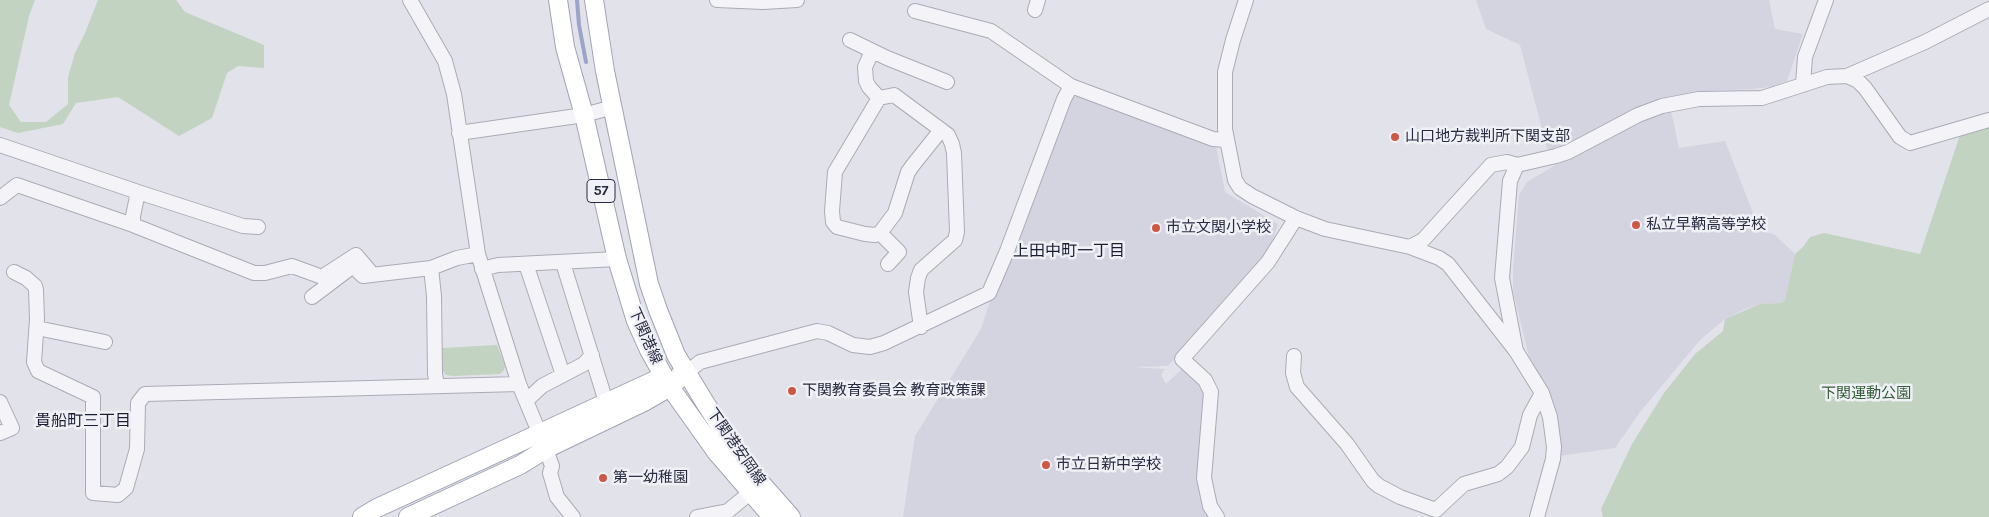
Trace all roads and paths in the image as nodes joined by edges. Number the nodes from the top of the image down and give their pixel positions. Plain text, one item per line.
1 (410, 0) edge
2 (558, 0) edge
3 (594, 0) edge
4 (717, 0) edge
5 (797, 0) edge
6 (1246, 0) edge
7 (1826, 0) edge
8 (1989, 9) edge
9 (915, 11) dead end
10 (850, 40) dead end
11 (869, 50) junction
12 (1847, 76) junction
13 (947, 82) dead end
14 (1803, 84) junction
15 (1071, 86) junction
16 (879, 98) junction
17 (612, 107) junction
18 (584, 115) junction
19 (1989, 120) edge
20 (941, 130) junction
21 (459, 133) junction
22 (1226, 140) junction
23 (0, 145) edge
24 (1517, 165) junction
25 (138, 192) junction
26 (0, 198) edge
27 (1296, 218) junction
28 (134, 225) junction
29 (258, 227) dead end
30 (880, 232) junction
31 (1410, 247) junction
32 (478, 254) junction
33 (617, 259) junction
34 (563, 263) junction
35 (526, 264) junction
36 (888, 264) dead end
37 (431, 268) junction
38 (482, 269) junction
39 (14, 272) dead end
40 (373, 275) junction
41 (312, 297) dead end
42 (921, 327) junction
43 (36, 328) junction
44 (105, 342) dead end
45 (1516, 350) junction
46 (592, 355) junction
47 (1294, 356) dead end
48 (686, 373) junction
49 (563, 375) junction
50 (667, 382) junction
51 (519, 384) junction
52 (437, 385) junction
53 (1542, 393) junction
54 (526, 400) junction
55 (0, 402) edge
56 (606, 402) junction
57 (0, 433) edge
58 (539, 433) junction
59 (546, 449) junction
60 (755, 488) junction
61 (362, 517) edge
62 (408, 517) edge
63 (573, 517) edge
64 (705, 517) edge
65 (772, 517) edge
66 (791, 517) edge
67 (1217, 517) edge
68 (1537, 517) edge

1 - 21 street
2 - 18 main road, 下関港線 / 57
3 - 17 main road, 下関港線 / 57
4 - 5 street
6 - 22 street
7 - 14 street
8 - 12 street
9 - 15 street
10 - 11 street
11 - 13 street
11 - 16 street
12 - 14 street
12 - 19 street
14 - 24 street
15 - 22 street
15 - 42 street
16 - 20 street
16 - 30 street
17 - 18 street
17 - 48 main road, 下関港線 / 57
18 - 21 street
18 - 33 main road, 下関港線 / 57
20 - 30 street
20 - 42 street
21 - 32 street
22 - 27 street
23 - 25 street
24 - 31 street
24 - 45 street
25 - 28 street
25 - 29 street
26 - 28 street
27 - 31 street
27 - 67 street
28 - 40 street
30 - 36 street
31 - 45 street
32 - 37 street
32 - 38 street
33 - 34 street
33 - 50 main road, 下関港線 / 57
34 - 35 street
34 - 46 street
35 - 38 street
35 - 49 street
37 - 40 street
37 - 52 street
38 - 51 street
39 - 43 street
40 - 41 street
42 - 48 street
43 - 44 street
43 - 52 street
45 - 53 street
46 - 49 street
46 - 56 street
47 - 53 street
48 - 50 main road, 下関港線
48 - 60 main road, 下関港安岡線
49 - 54 street
50 - 56 main road, 下関港線
50 - 59 main road, 下関港線
50 - 60 main road, 下関港安岡線
51 - 52 street
51 - 54 street
53 - 68 street
54 - 58 street
55 - 57 street
56 - 58 main road, 下関港線
58 - 59 street
58 - 61 main road, 下関港線
59 - 62 main road, 下関港線
59 - 63 street
60 - 64 street
60 - 65 main road, 下関港安岡線
60 - 66 main road, 下関港安岡線

